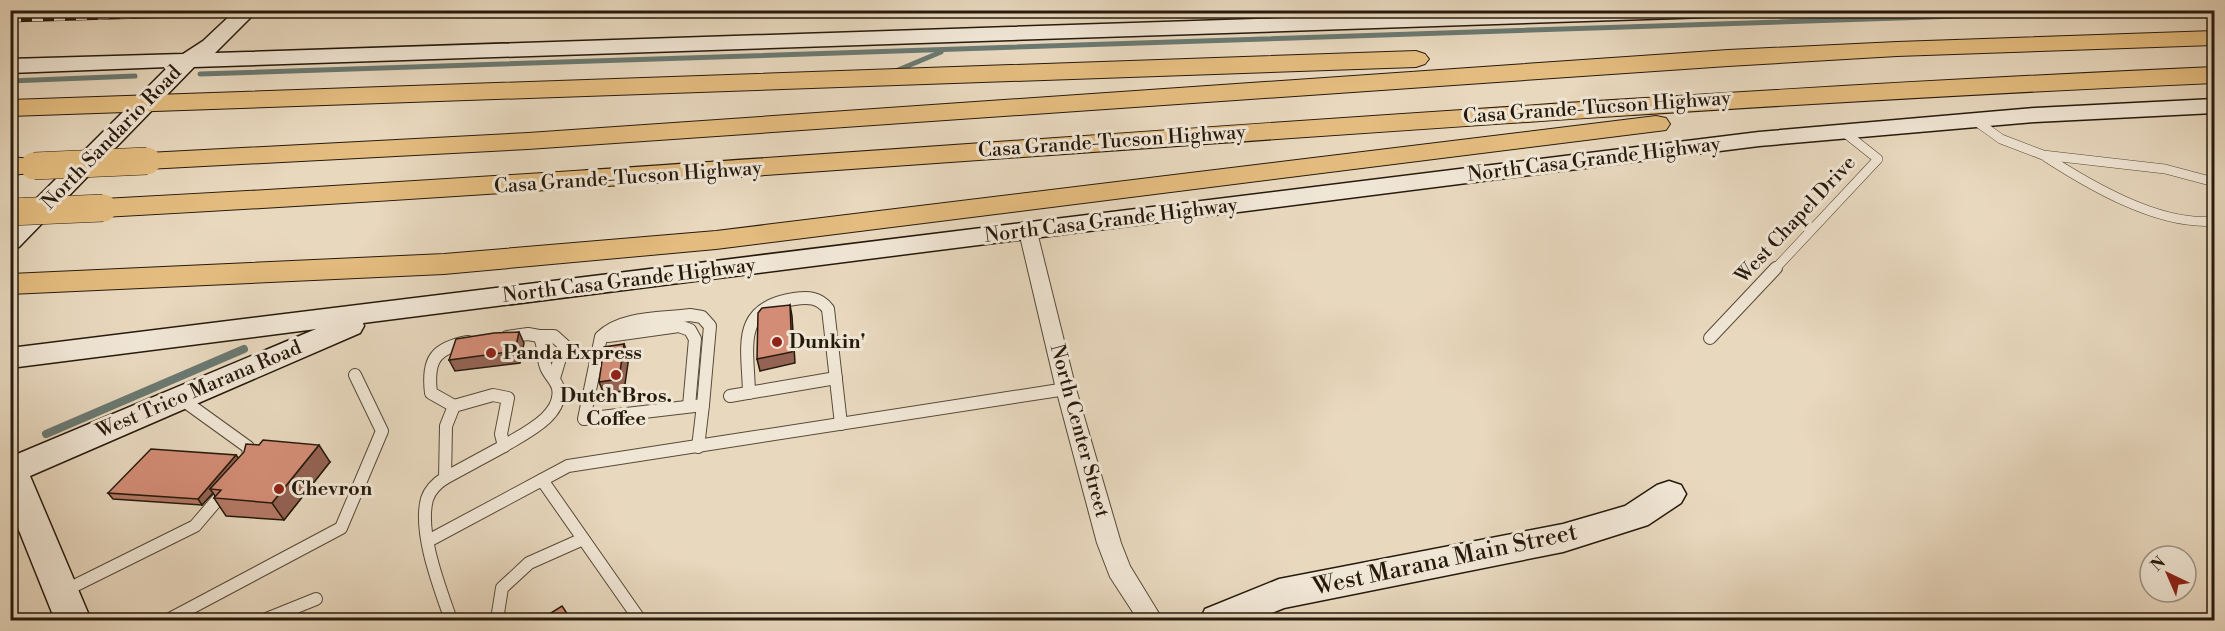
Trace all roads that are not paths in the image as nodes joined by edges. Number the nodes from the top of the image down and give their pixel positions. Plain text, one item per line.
1 (1739, 10) edge
2 (240, 12) edge
3 (2214, 38) edge
4 (1897, 49) junction
5 (340, 55) junction
6 (10, 66) edge
7 (179, 70) junction
8 (2214, 75) edge
9 (2076, 79) junction
10 (147, 102) junction
11 (2214, 106) edge
12 (10, 108) edge
13 (1976, 121) junction
14 (1844, 132) junction
15 (2043, 155) junction
16 (22, 166) edge
17 (2214, 182) edge
18 (10, 212) edge
19 (2214, 221) edge
20 (1028, 232) junction
21 (10, 241) edge
22 (10, 284) edge
23 (386, 311) junction
24 (539, 336) junction
25 (601, 338) junction
26 (1710, 338) dead end
27 (10, 358) edge
28 (355, 375) dead end
29 (554, 378) junction
30 (836, 378) junction
31 (1066, 389) junction
32 (749, 393) junction
33 (730, 396) dead end
34 (180, 398) junction
35 (704, 405) junction
36 (454, 406) junction
37 (689, 406) junction
38 (841, 424) junction
39 (504, 446) junction
40 (698, 447) junction
41 (249, 464) edge
42 (11, 469) edge
43 (445, 478) junction
44 (542, 480) junction
45 (233, 482) edge
46 (1670, 494) dead end
47 (583, 539) junction
48 (428, 541) junction
49 (67, 606) edge
50 (168, 621) edge
51 (264, 621) edge
52 (282, 621) edge
53 (451, 621) edge
54 (502, 621) edge
55 (640, 621) edge
56 (1151, 621) edge
57 (1218, 621) edge

1 - 5 street
2 - 5 street
2 - 7 street, North Sandario Road
3 - 4 highway, Casa Grande-Tucson Highway
4 - 10 highway
4 - 16 highway, Casa Grande-Tucson Highway, bridge
5 - 7 street
6 - 7 street
7 - 10 street, North Sandario Road
8 - 9 highway, Casa Grande-Tucson Highway
9 - 18 highway, Casa Grande-Tucson Highway, bridge
9 - 22 highway
10 - 12 highway
10 - 21 street, North Sandario Road
11 - 13 street, North Casa Grande Highway
13 - 14 street, North Casa Grande Highway
13 - 15 lane
14 - 20 street, North Casa Grande Highway
14 - 26 lane, West Chapel Drive
15 - 17 lane
15 - 19 lane
20 - 23 street, North Casa Grande Highway
20 - 31 street, North Center Street
23 - 27 street, North Casa Grande Highway
23 - 34 street, West Trico Marana Road
24 - 29 lane
24 - 29 lane
24 - 36 lane
25 - 35 lane
25 - 37 lane
25 - 37 lane
28 - 50 lane
29 - 39 lane
30 - 32 lane
30 - 32 lane
30 - 38 lane
31 - 38 lane
31 - 56 street, North Center Street
32 - 33 lane
34 - 41 lane
34 - 42 street, West Trico Marana Road
35 - 37 lane
35 - 40 lane
36 - 39 lane
36 - 43 lane
38 - 40 lane
39 - 43 lane
40 - 44 lane
42 - 49 street
43 - 48 lane
44 - 47 lane
44 - 48 lane
45 - 49 lane
46 - 57 street, West Marana Main Street
47 - 54 lane
47 - 55 lane
48 - 53 lane
51 - 52 lane

